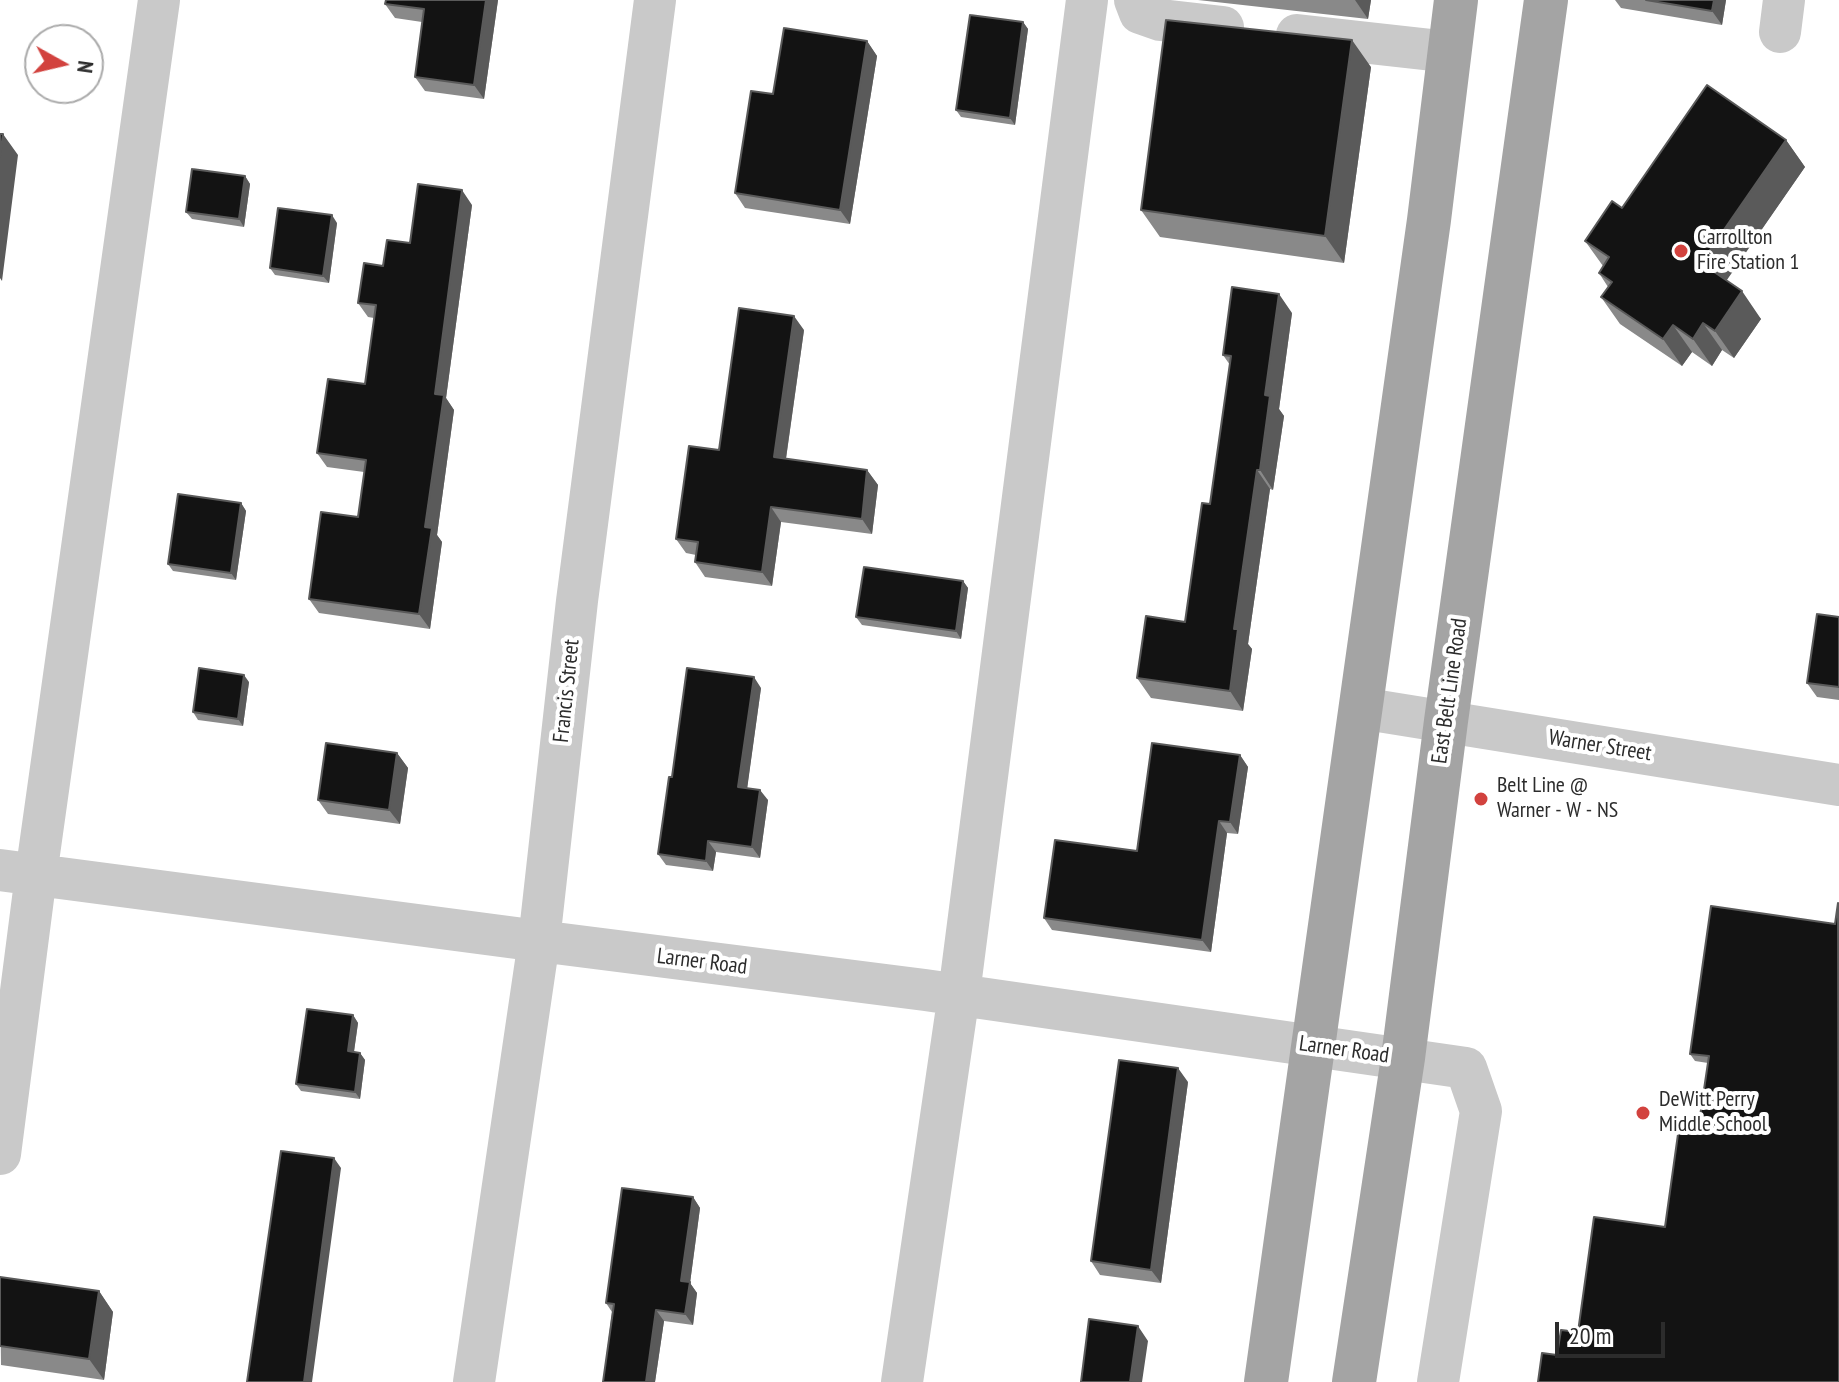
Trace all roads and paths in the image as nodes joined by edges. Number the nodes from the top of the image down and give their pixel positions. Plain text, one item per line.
1 (159, 0) edge
2 (655, 0) edge
3 (1087, 0) edge
4 (1135, 0) edge
5 (1456, 0) edge
6 (1546, 0) edge
7 (1450, 52) junction
8 (1360, 708) junction
9 (1446, 721) junction
10 (1839, 785) edge
11 (18, 872) edge
12 (539, 941) junction
13 (959, 994) junction
14 (1313, 1045) junction
15 (1403, 1058) junction
16 (0, 1154) edge
17 (474, 1382) edge
18 (902, 1382) edge
19 (1266, 1382) edge
20 (1354, 1382) edge
21 (1438, 1382) edge

1 - 11 street
2 - 12 street, Francis Street
3 - 13 street
4 - 7 street
5 - 7 main road
6 - 9 main road, East Belt Line Road
7 - 8 main road
8 - 9 street, Warner Street
8 - 14 main road
9 - 10 street, Warner Street
9 - 15 main road, East Belt Line Road
11 - 12 street, Larner Road
11 - 16 street
12 - 13 street, Larner Road
12 - 17 street, Francis Street
13 - 14 street, Larner Road
13 - 18 street
14 - 15 street, Larner Road
14 - 19 main road
15 - 20 main road, East Belt Line Road
15 - 21 street, Larner Road

